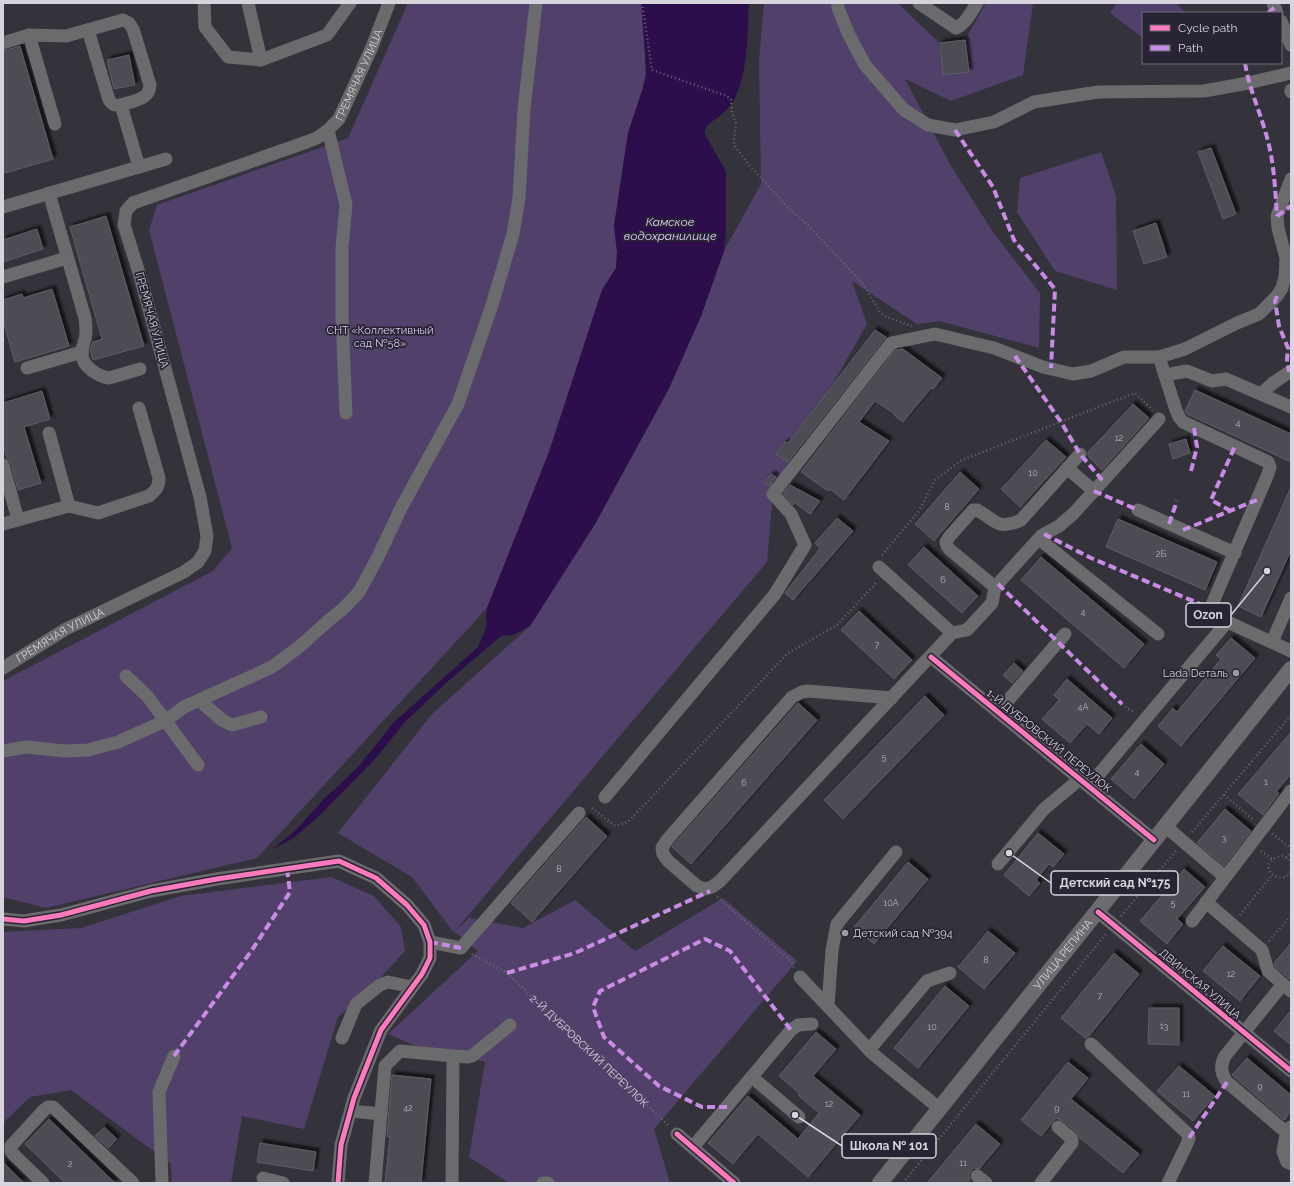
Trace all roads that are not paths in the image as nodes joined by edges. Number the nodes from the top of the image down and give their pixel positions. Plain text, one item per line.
1 (204, 3) edge
2 (248, 3) edge
3 (350, 3) edge
4 (389, 3) edge
5 (536, 3) edge
6 (838, 3) edge
7 (919, 3) edge
8 (977, 3) edge
9 (1273, 3) edge
10 (1278, 12) edge
11 (1282, 24) edge
12 (88, 30) junction
13 (29, 35) junction
14 (3, 43) edge
15 (1291, 46) edge
16 (261, 60) junction
17 (1291, 73) edge
18 (121, 105) junction
19 (55, 124) dead end
20 (328, 130) junction
21 (166, 159) dead end
22 (139, 167) junction
23 (1291, 179) edge
24 (48, 193) junction
25 (3, 207) edge
26 (67, 258) junction
27 (3, 277) edge
28 (82, 352) junction
29 (1159, 357) junction
30 (28, 368) dead end
31 (140, 369) dead end
32 (1291, 371) edge
33 (1165, 375) junction
34 (1261, 394) junction
35 (1291, 407) edge
36 (139, 408) dead end
37 (346, 413) dead end
38 (1158, 416) road end
39 (49, 433) dead end
40 (1080, 454) dead end
41 (3, 465) edge
42 (1066, 468) junction
43 (1094, 491) junction
44 (69, 506) junction
45 (1138, 510) dead end
46 (18, 520) junction
47 (3, 524) edge
48 (1039, 539) junction
49 (1234, 552) junction
50 (879, 567) road end
51 (995, 587) junction
52 (1291, 598) edge
53 (1227, 622) junction
54 (952, 633) junction
55 (1065, 634) dead end
56 (1158, 634) dead end
57 (1272, 642) junction
58 (1291, 651) edge
59 (930, 657) junction
60 (3, 668) edge
61 (1291, 669) edge
62 (126, 676) dead end
63 (892, 698) junction
64 (199, 700) junction
65 (998, 712) junction
66 (261, 717) dead end
67 (165, 721) junction
68 (3, 751) edge
69 (198, 765) dead end
70 (1084, 782) junction
71 (1291, 791) edge
72 (605, 797) dead end
73 (579, 813) road end
74 (1166, 826) junction
75 (1154, 840) junction
76 (896, 852) dead end
77 (998, 864) dead end
78 (1225, 877) junction
79 (1206, 902) junction
80 (1098, 912) junction
81 (3, 919) edge
82 (1192, 921) dead end
83 (430, 942) junction
84 (950, 973) dead end
85 (800, 977) road end
86 (412, 987) junction
87 (1287, 988) edge
88 (828, 1006) junction
89 (510, 1024) dead end
90 (812, 1024) dead end
91 (1244, 1033) junction
92 (342, 1038) dead end
93 (1091, 1044) dead end
94 (869, 1050) junction
95 (174, 1056) dead end
96 (453, 1056) junction
97 (1291, 1071) edge
98 (752, 1077) junction
99 (940, 1109) junction
100 (351, 1111) junction
101 (381, 1114) junction
102 (799, 1118) dead end
103 (1058, 1127) dead end
104 (1289, 1129) edge
105 (677, 1134) road end
106 (693, 1147) junction
107 (1291, 1164) edge
108 (263, 1178) dead end
109 (43, 1183) edge
110 (133, 1183) edge
111 (162, 1183) edge
112 (284, 1183) edge
113 (338, 1183) edge
114 (375, 1183) edge
115 (452, 1183) edge
116 (543, 1183) edge
117 (548, 1183) edge
118 (734, 1183) edge
119 (880, 1183) edge
120 (1041, 1183) edge
121 (1168, 1183) edge

1 - 16 street
2 - 16 street
3 - 16 street
4 - 20 street, ГРЕМЯЧАЯ УЛИЦА
5 - 64 street
6 - 17 street
7 - 8 street
9 - 10 street
11 - 15 street
12 - 13 street
12 - 18 street
12 - 18 street
13 - 14 street
13 - 19 street
18 - 22 street
20 - 37 street
20 - 60 street, ГРЕМЯЧАЯ УЛИЦА
21 - 22 street
22 - 24 street
23 - 29 street
24 - 25 street
24 - 26 street
26 - 27 street
26 - 28 street
28 - 30 street
28 - 31 street
29 - 33 street
29 - 72 street
32 - 34 street
33 - 34 street
33 - 49 street
34 - 35 street
36 - 44 street
38 - 43 street
39 - 44 street
40 - 42 street
41 - 46 street
42 - 43 street
42 - 51 street
43 - 48 street
44 - 46 street
45 - 49 street
46 - 47 street
48 - 51 street
48 - 56 street
49 - 53 street
50 - 54 street
51 - 54 street
52 - 57 street
53 - 57 street
53 - 70 street
54 - 59 street
55 - 65 street
57 - 58 street
59 - 63 street
59 - 65 street, 1-Й ДУБРОВСКИЙ ПЕРЕУЛОК
61 - 74 main road, УЛИЦА РЕПИНА
62 - 67 street
63 - 63 street
64 - 66 street
64 - 67 street
65 - 70 street, 1-Й ДУБРОВСКИЙ ПЕРЕУЛОК
67 - 68 street
67 - 69 street
70 - 75 street, 1-Й ДУБРОВСКИЙ ПЕРЕУЛОК
70 - 77 street
71 - 78 street
73 - 83 street
74 - 75 main road, УЛИЦА РЕПИНА
74 - 78 street
75 - 80 main road, УЛИЦА РЕПИНА
76 - 88 street
78 - 79 street
79 - 82 street
79 - 87 street
80 - 91 street, ДВИНСКАЯ УЛИЦА
80 - 99 main road, УЛИЦА РЕПИНА
81 - 83 street
83 - 86 street
84 - 94 street
85 - 88 street
86 - 92 street
86 - 100 street
87 - 91 street
88 - 94 street
89 - 96 street
90 - 98 street
91 - 97 street, ДВИНСКАЯ УЛИЦА
91 - 104 street
93 - 121 street
94 - 99 street
95 - 111 street
96 - 101 street
96 - 115 street
98 - 102 street
98 - 106 street
99 - 119 main road, УЛИЦА РЕПИНА
100 - 101 street
100 - 113 street
101 - 114 street
103 - 120 street
104 - 107 street
105 - 106 street
106 - 118 street
108 - 112 street
109 - 110 street
116 - 117 street

